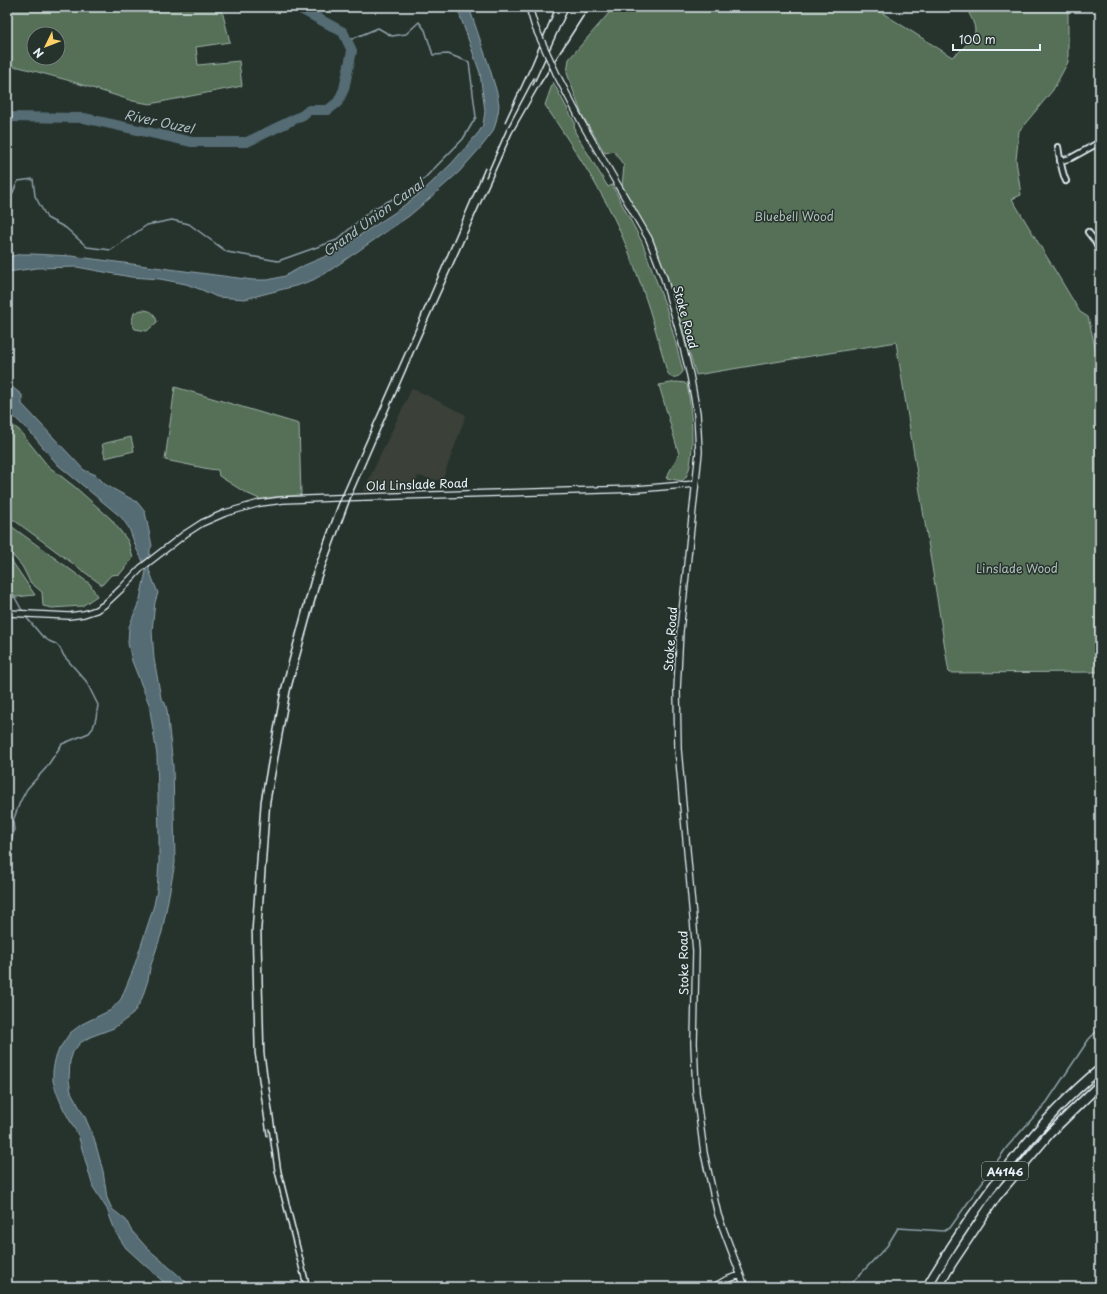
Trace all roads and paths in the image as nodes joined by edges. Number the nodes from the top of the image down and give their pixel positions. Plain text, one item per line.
1 (529, 7) edge
2 (1100, 142) edge
3 (1058, 146) dead end
4 (1060, 161) junction
5 (1066, 180) dead end
6 (1088, 232) dead end
7 (1100, 252) edge
8 (696, 484) junction
9 (7, 613) edge
10 (1100, 1069) edge
11 (1100, 1084) edge
12 (740, 1275) junction
13 (714, 1287) edge
14 (745, 1287) edge
15 (927, 1287) edge
16 (938, 1287) edge

1 - 8 street, Stoke Road, bridge
2 - 4 street
3 - 4 street
4 - 5 street
6 - 7 street
8 - 9 street, Old Linslade Road
8 - 12 street, Stoke Road
10 - 15 highway, A4146
11 - 16 highway, A4146
12 - 13 street
12 - 14 street, Stoke Road

